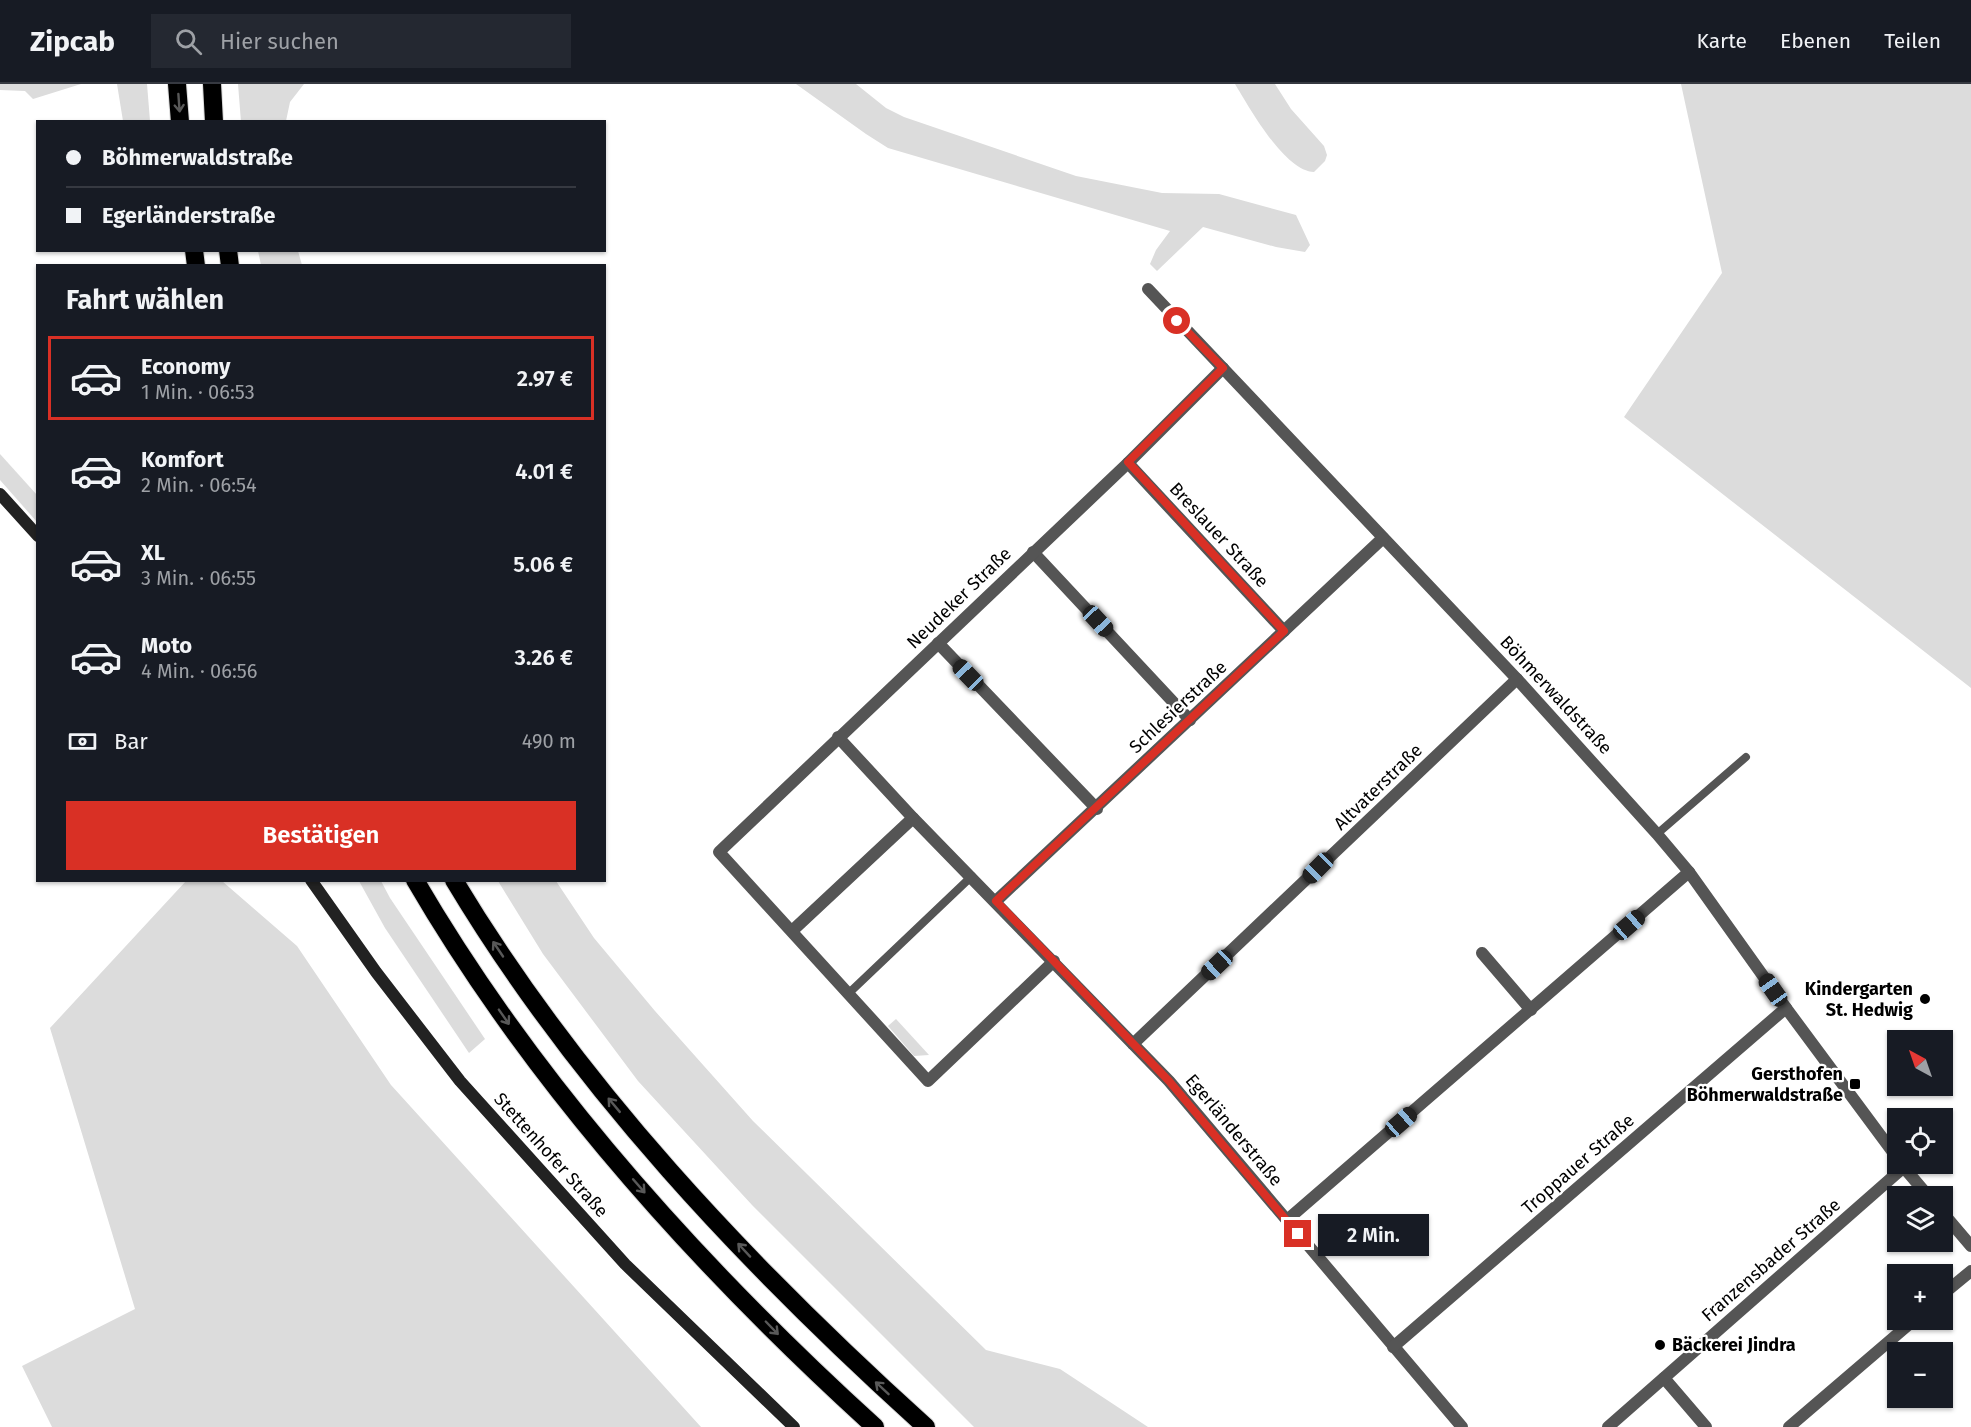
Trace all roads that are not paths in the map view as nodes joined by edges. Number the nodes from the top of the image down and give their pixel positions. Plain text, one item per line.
1 (177, 84) edge
2 (212, 84) edge
3 (180, 120) edge
4 (214, 120) edge
5 (1148, 290) dead end
6 (1223, 368) junction
7 (1128, 462) junction
8 (0, 494) edge
9 (36, 534) edge
10 (1383, 538) junction
11 (1033, 552) junction
12 (1284, 631) junction
13 (938, 643) junction
14 (1517, 679) junction
15 (1190, 720) junction
16 (838, 737) junction
17 (1746, 757) dead end
18 (1097, 809) junction
19 (914, 818) junction
20 (1658, 834) junction
21 (1689, 872) junction
22 (972, 876) junction
23 (312, 882) edge
24 (416, 882) edge
25 (455, 882) edge
26 (996, 901) junction
27 (792, 931) junction
28 (1482, 953) dead end
29 (1054, 961) junction
30 (849, 993) junction
31 (1786, 1008) junction
32 (1531, 1010) junction
33 (1132, 1044) junction
34 (1887, 1144) edge
35 (1889, 1174) edge
36 (1910, 1174) edge
37 (1920, 1186) edge
38 (1287, 1220) junction
39 (1953, 1225) edge
40 (1971, 1246) edge
41 (1971, 1271) edge
42 (1953, 1286) edge
43 (1902, 1330) edge
44 (1393, 1347) junction
45 (1664, 1378) junction
46 (794, 1427) edge
47 (875, 1427) edge
48 (926, 1427) edge
49 (1462, 1427) edge
50 (1608, 1427) edge
51 (1706, 1427) edge
52 (1789, 1427) edge

1 -> 3 highway
2 - 4 highway
5 - 6 street, Böhmerwaldstraße
6 - 7 street, Neudeker Straße
6 - 10 street, Böhmerwaldstraße
7 - 11 street, Neudeker Straße
7 - 12 street, Breslauer Straße
8 - 9 street
10 - 12 street, Schlesierstraße
10 - 14 street, Böhmerwaldstraße
11 - 13 street, Neudeker Straße
11 - 15 street
12 - 15 street, Schlesierstraße
13 - 16 street, Neudeker Straße
13 - 18 street
14 - 20 street, Böhmerwaldstraße
14 - 33 street, Altvaterstraße
15 - 18 street, Schlesierstraße
16 - 19 street, Egerländerstraße
16 - 27 street, Neudeker Straße
17 - 20 lane
18 - 26 street, Schlesierstraße
19 - 22 street, Egerländerstraße
19 - 27 street
20 - 21 street, Böhmerwaldstraße
21 - 31 street, Böhmerwaldstraße
21 - 32 street
22 - 26 street, Egerländerstraße
22 - 30 lane
23 - 46 street, Stettenhofer Straße
24 -> 47 highway
48 -> 25 highway
26 - 29 street, Egerländerstraße
27 - 30 street
28 - 32 street
29 - 30 street
29 - 33 street, Egerländerstraße
31 - 34 street, Böhmerwaldstraße
31 - 44 street, Troppauer Straße
32 - 38 street
33 - 38 street, Egerländerstraße
35 - 45 street, Franzensbader Straße
36 - 37 street, Böhmerwaldstraße
38 - 44 street, Egerländerstraße
39 - 40 street
41 - 42 street
43 - 52 street
44 - 49 street, Egerländerstraße
45 - 50 street, Franzensbader Straße
45 - 51 street

